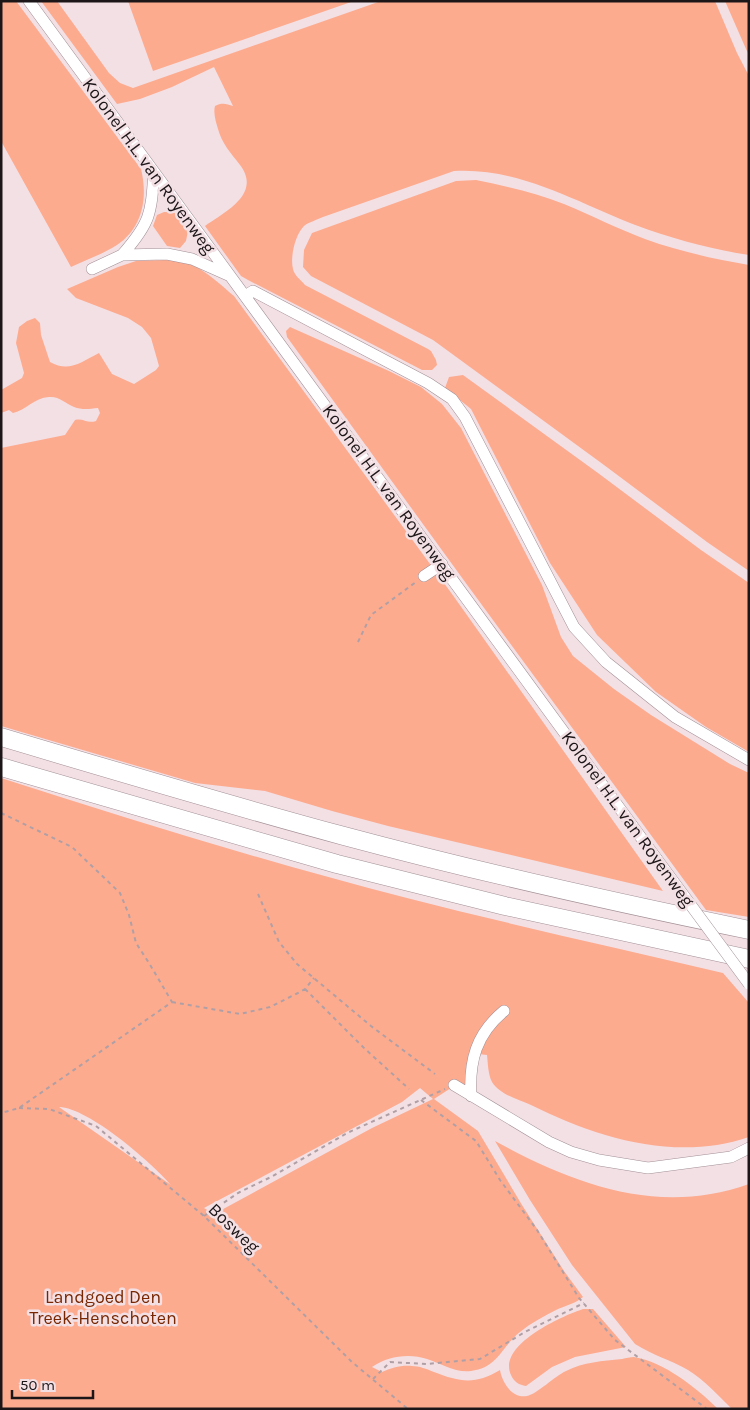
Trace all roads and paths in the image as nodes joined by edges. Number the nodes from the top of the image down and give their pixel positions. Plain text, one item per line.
1 (29, 1) edge
2 (154, 172) junction
3 (122, 256) junction
4 (92, 269) dead end
5 (230, 276) junction
6 (245, 296) junction
7 (442, 564) junction
8 (424, 576) joint
9 (358, 642) dead end
10 (1, 737) edge
11 (749, 760) edge
12 (1, 767) edge
13 (1, 813) edge
14 (258, 894) dead end
15 (749, 930) edge
16 (749, 959) edge
17 (314, 978) junction
18 (749, 984) edge
19 (305, 989) junction
20 (172, 1002) junction
21 (504, 1011) dead end
22 (435, 1074) dead end
23 (454, 1085) joint
24 (409, 1089) dead end
25 (471, 1096) junction
26 (421, 1100) junction
27 (19, 1108) junction
28 (1, 1113) edge
29 (749, 1148) edge
30 (204, 1216) junction
31 (584, 1303) junction
32 (373, 1379) junction
33 (408, 1409) edge
34 (708, 1409) edge

1 - 2 street, Kolonel H.L. van Royenweg
2 - 3 street
2 - 5 street, Kolonel H.L. van Royenweg
3 - 4 street
3 - 5 street
5 - 6 street, Kolonel H.L. van Royenweg
6 - 7 street, Kolonel H.L. van Royenweg
6 - 11 street
7 - 8 street
7 - 18 street, Kolonel H.L. van Royenweg, bridge
8 - 9 path
10 - 15 highway
12 - 16 highway
13 - 20 path
14 - 17 path
17 - 19 path
17 - 22 path
19 - 20 path
19 - 24 path
20 - 27 path
21 - 25 street
23 - 25 street
23 - 26 path
25 - 29 street
26 - 30 path
26 - 31 path
27 - 28 path
27 - 30 path, Bosweg
30 - 32 path, Bosweg
31 - 32 path
31 - 34 path
32 - 33 path, Bosweg

